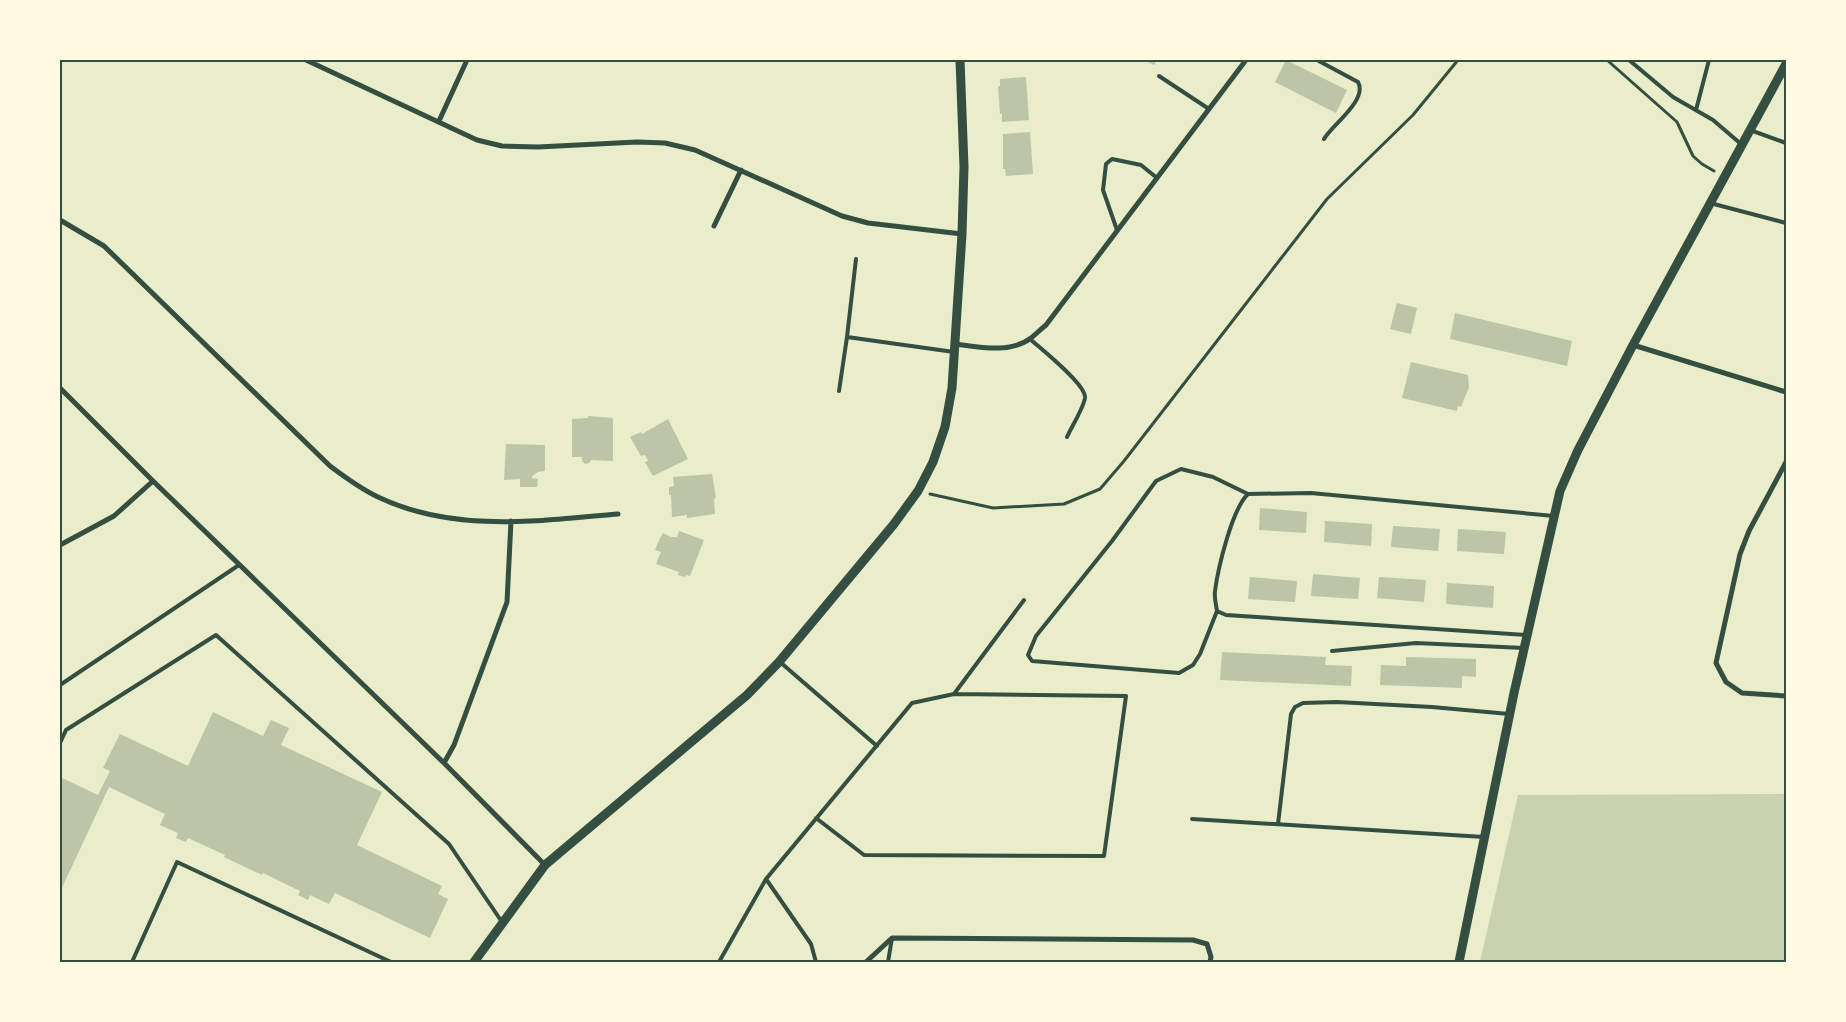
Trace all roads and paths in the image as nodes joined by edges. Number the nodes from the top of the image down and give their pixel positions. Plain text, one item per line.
1 (306, 60) edge
2 (467, 60) edge
3 (960, 60) edge
4 (1246, 60) edge
5 (1317, 60) edge
6 (1458, 60) edge
7 (1607, 60) edge
8 (1629, 60) edge
9 (1709, 60) edge
10 (1786, 64) edge
11 (1159, 76) dead end
12 (1210, 109) junction
13 (1696, 110) junction
14 (439, 121) junction
15 (1750, 130) junction
16 (1324, 139) dead end
17 (1786, 143) edge
18 (1742, 144) junction
19 (741, 170) junction
20 (1724, 177) junction
21 (1157, 178) junction
22 (1710, 203) junction
23 (60, 220) edge
24 (1786, 223) edge
25 (714, 226) dead end
26 (1117, 230) junction
27 (962, 234) junction
28 (856, 259) dead end
29 (847, 337) junction
30 (1030, 339) junction
31 (1633, 346) junction
32 (955, 348) junction
33 (60, 388) edge
34 (839, 391) dead end
35 (1786, 392) edge
36 (1067, 437) dead end
37 (1786, 462) edge
38 (153, 481) junction
39 (918, 491) junction
40 (1248, 494) junction
41 (618, 514) dead end
42 (1554, 516) junction
43 (511, 522) junction
44 (60, 546) edge
45 (239, 565) junction
46 (1024, 600) dead end
47 (1216, 611) junction
48 (1527, 635) junction
49 (1524, 648) junction
50 (1332, 651) dead end
51 (779, 662) junction
52 (60, 685) edge
53 (954, 694) junction
54 (1786, 696) edge
55 (1510, 714) junction
56 (60, 743) edge
57 (876, 746) junction
58 (444, 763) junction
59 (816, 818) junction
60 (1192, 819) dead end
61 (1278, 824) junction
62 (1484, 837) junction
63 (545, 865) junction
64 (766, 879) junction
65 (502, 922) junction
66 (892, 938) junction
67 (132, 962) edge
68 (392, 962) edge
69 (474, 962) edge
70 (719, 962) edge
71 (816, 962) edge
72 (866, 962) edge
73 (888, 962) edge
74 (1210, 962) edge
75 (1459, 962) edge

1 - 14 street
2 - 14 street
3 - 27 street
4 - 12 street
5 - 16 lane
6 - 39 path
7 - 20 path
8 - 13 lane
9 - 13 lane
10 - 15 street
11 - 12 lane
12 - 21 street
13 - 18 lane
14 - 19 street
15 - 17 lane
15 - 18 street
18 - 20 street
19 - 25 street
19 - 27 street
20 - 22 street
21 - 26 street
21 - 26 lane
22 - 24 lane
22 - 31 street
23 - 43 street
26 - 30 street
27 - 32 street
28 - 29 lane
29 - 32 lane
29 - 34 lane
30 - 32 street
30 - 36 lane
31 - 35 street
31 - 42 street
32 - 39 street
33 - 38 street
37 - 54 street
38 - 44 street
38 - 45 street
39 - 51 street
40 - 42 lane
40 - 47 lane
40 - 47 lane
41 - 43 street
42 - 48 street
43 - 58 street
45 - 52 lane
45 - 58 street
46 - 53 lane
47 - 48 lane
48 - 49 street
49 - 50 lane
49 - 55 street
51 - 57 lane
51 - 63 street
53 - 57 lane
53 - 59 lane
55 - 61 lane
55 - 62 street
56 - 65 lane
57 - 59 lane
58 - 63 street
59 - 64 lane
60 - 61 lane
61 - 62 lane
62 - 75 street
63 - 65 street
64 - 70 lane
64 - 71 lane
65 - 69 street
66 - 72 street
66 - 73 lane
66 - 74 street
67 - 68 lane

